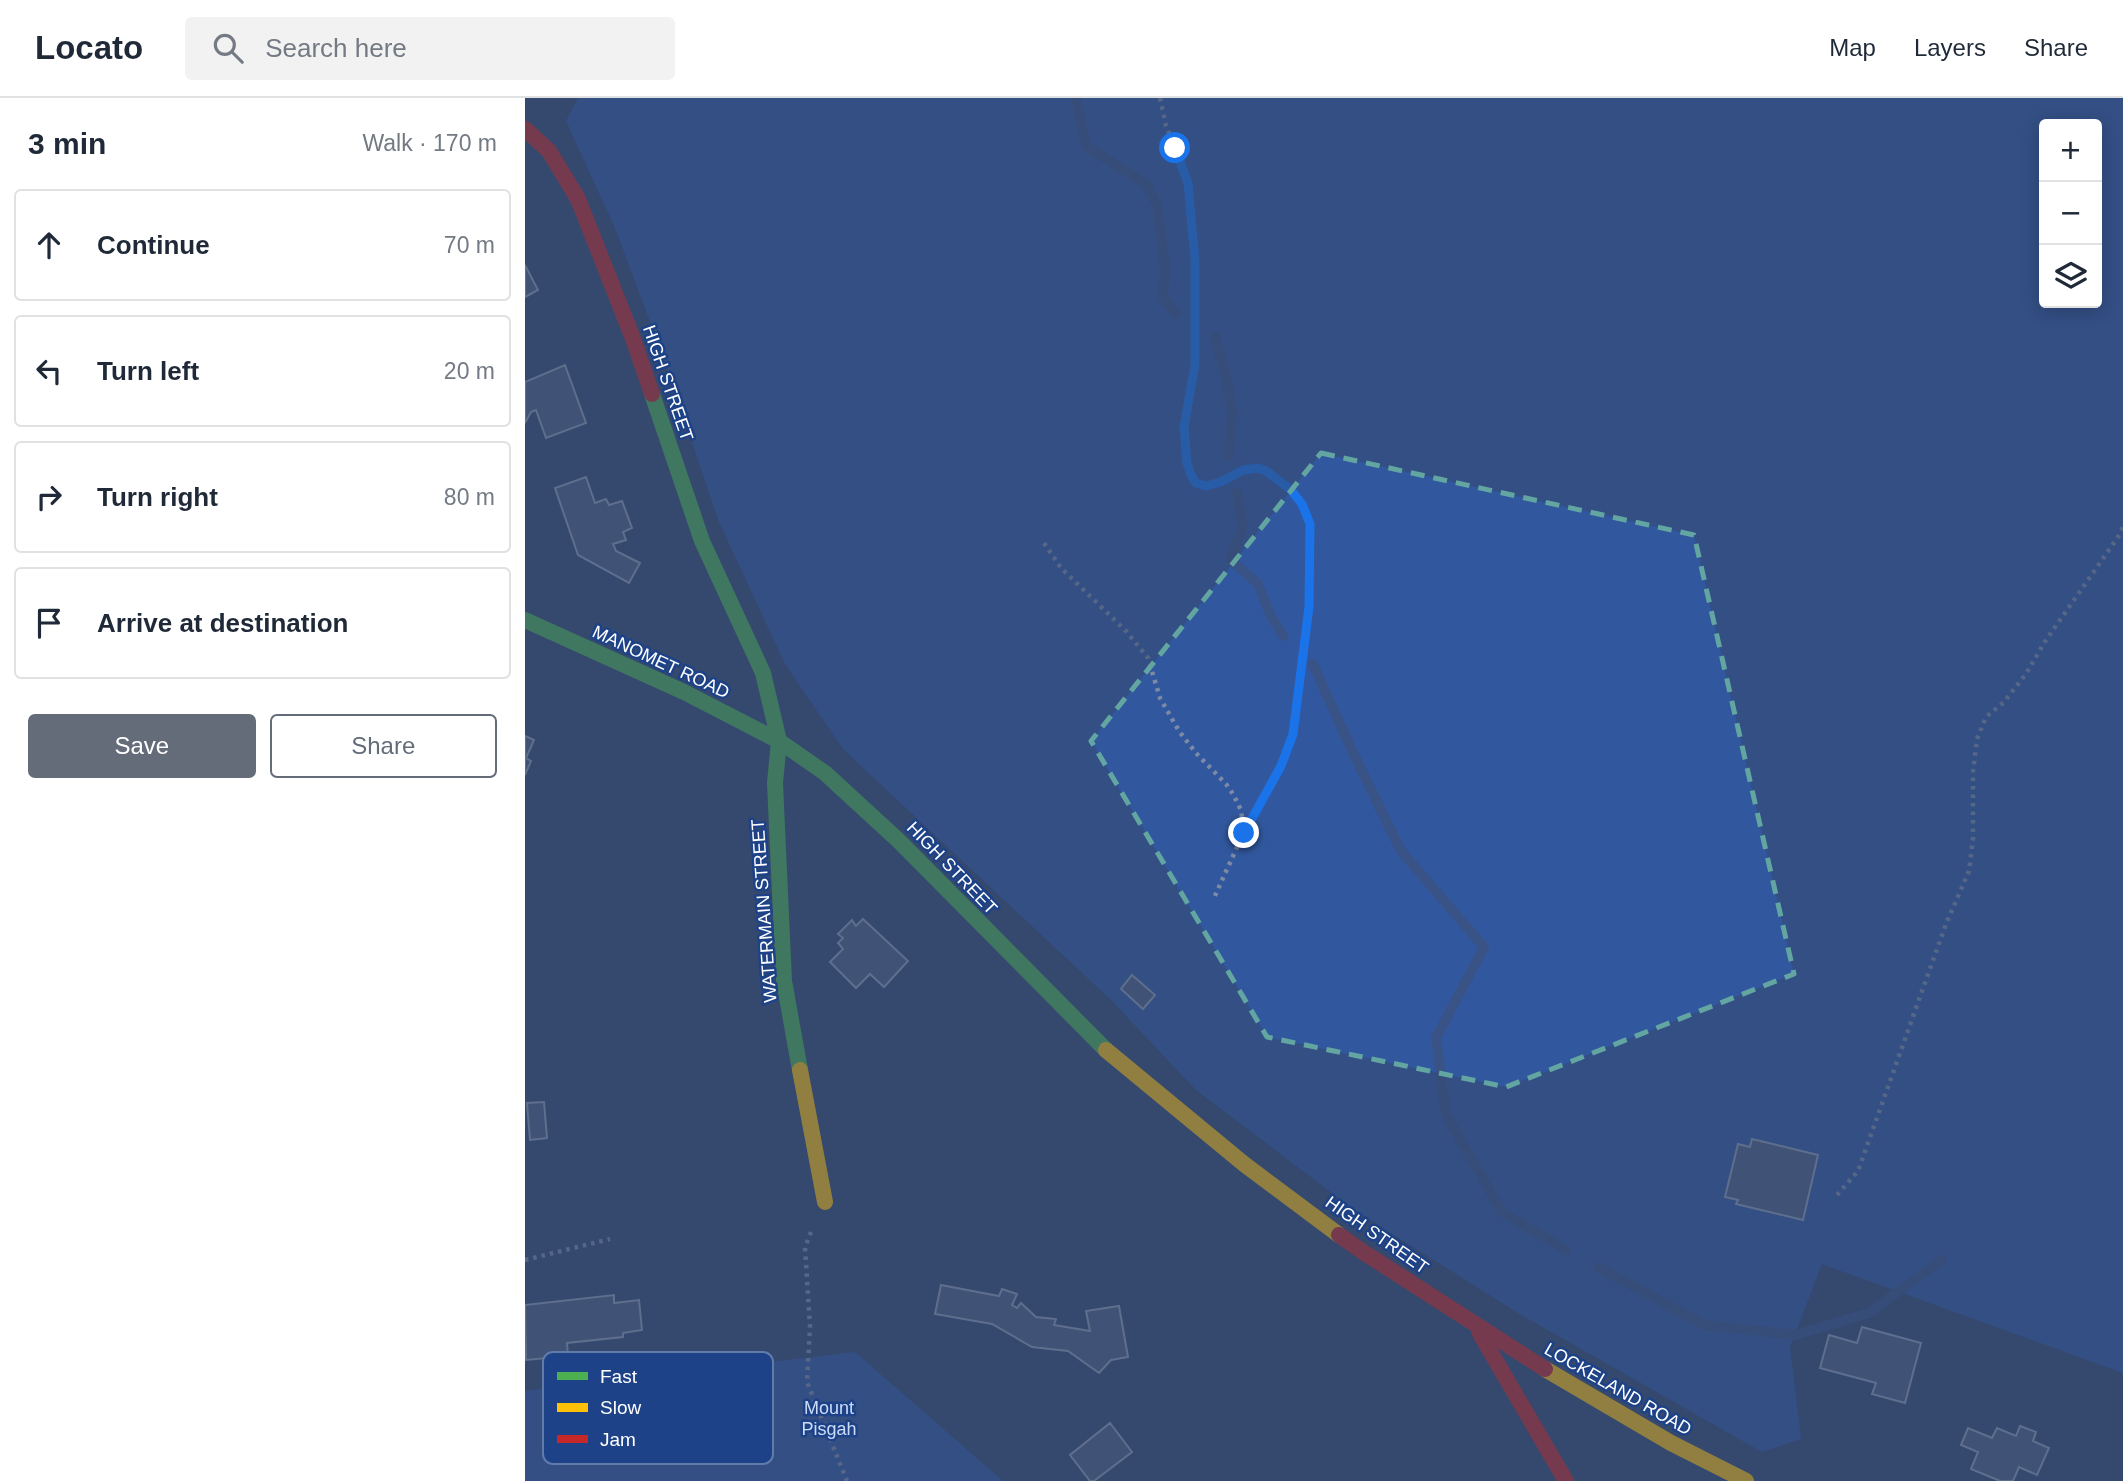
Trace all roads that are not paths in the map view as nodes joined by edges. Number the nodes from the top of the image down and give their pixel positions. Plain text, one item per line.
1 (525, 130) edge
2 (525, 620) edge
3 (779, 741) junction
4 (825, 1202) road end
5 (1475, 1324) junction
6 (1566, 1481) edge
7 (1746, 1481) edge

1 - 3 main road, HIGH STREET
2 - 3 main road, MANOMET ROAD
3 - 4 main road, WATERMAIN STREET
3 - 5 main road, HIGH STREET
5 - 6 main road, HIGH STREET
5 - 7 main road, LOCKELAND ROAD

